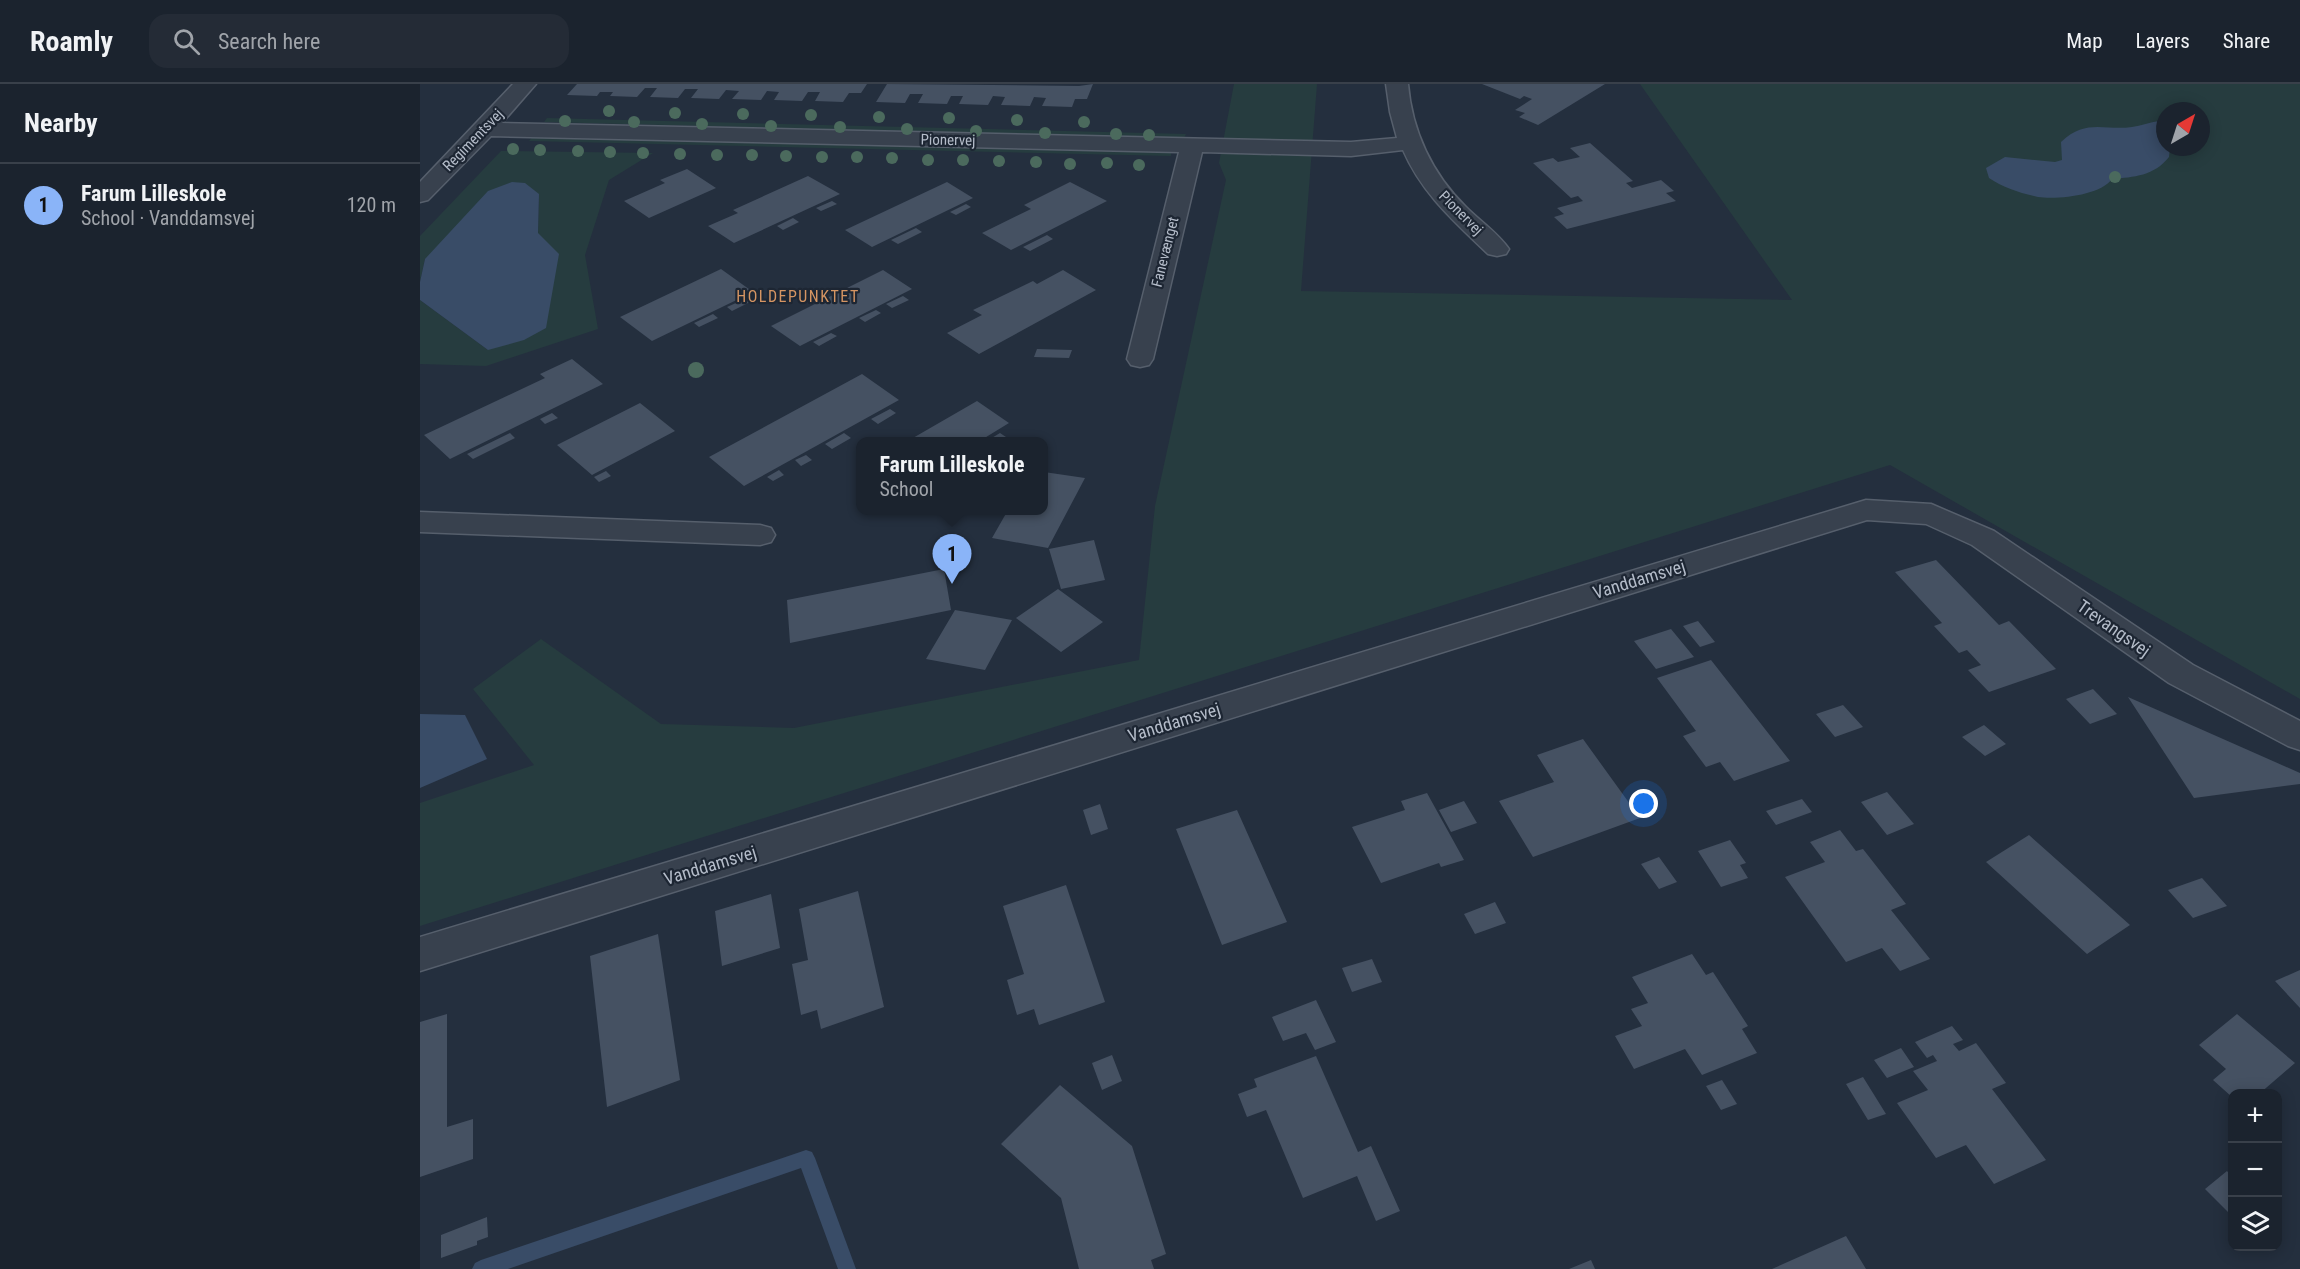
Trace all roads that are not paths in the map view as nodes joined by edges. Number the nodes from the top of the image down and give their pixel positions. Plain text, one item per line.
1 (525, 84) edge
2 (1397, 84) edge
3 (485, 129) junction
4 (1410, 143) junction
5 (1192, 145) junction
6 (420, 195) edge
7 (1497, 249) dead end
8 (1140, 359) dead end
9 (1931, 514) joint
10 (420, 522) edge
11 (760, 535) dead end
12 (2300, 736) edge
13 (420, 954) edge

1 - 3 street, Regimentsvej
2 - 4 street, Pionervej
3 - 5 street, Pionervej
3 - 6 street, Regimentsvej
4 - 5 street, Pionervej
4 - 7 street, Pionervej
5 - 8 street, Fanevænget
9 - 12 street, Trevangsvej
9 - 13 street, Vanddamsvej
10 - 11 street

